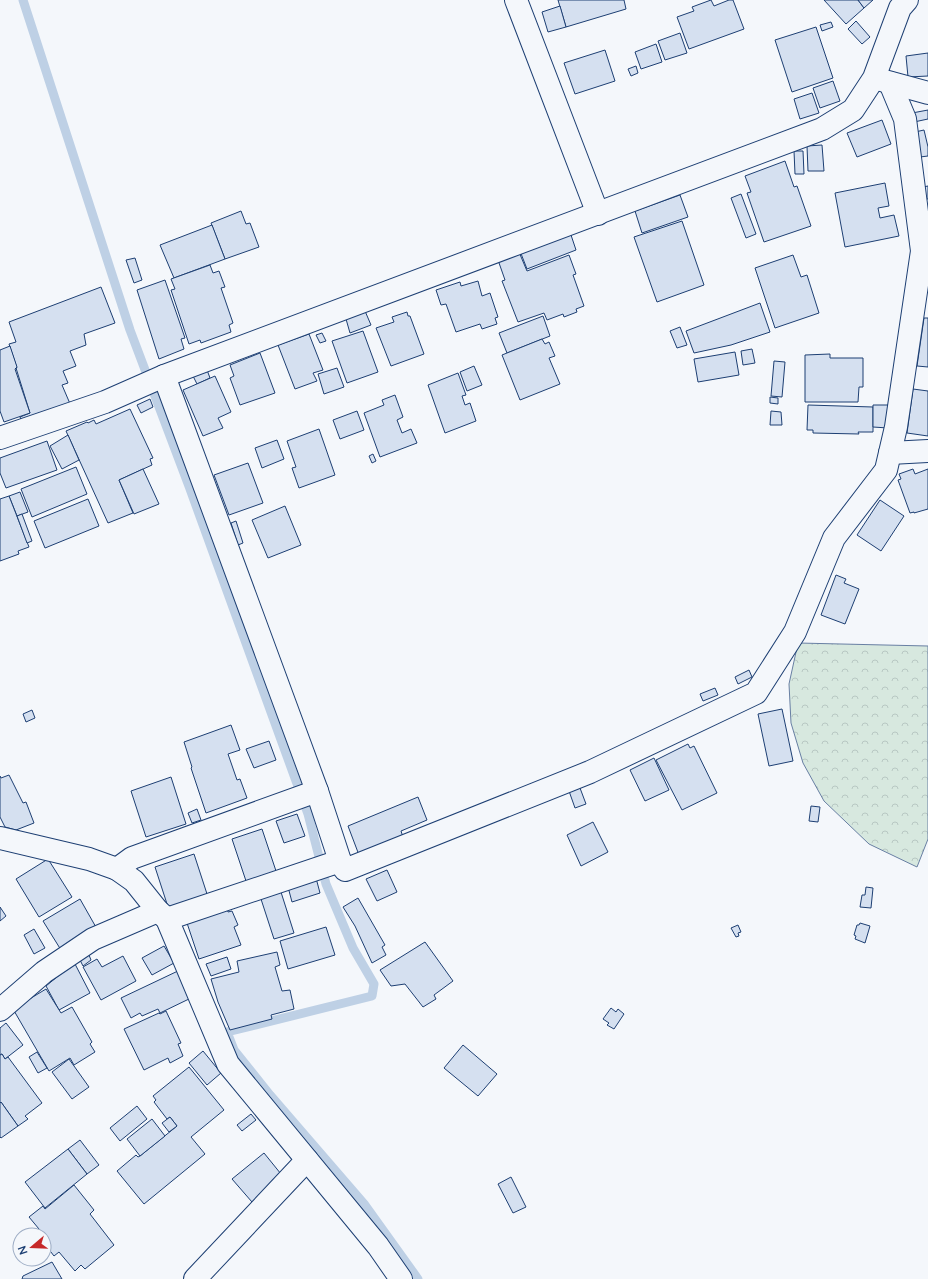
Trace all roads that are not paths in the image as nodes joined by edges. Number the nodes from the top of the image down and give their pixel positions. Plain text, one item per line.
1 (516, 0) edge
2 (907, 0) edge
3 (882, 80) junction
4 (928, 93) edge
5 (598, 214) junction
6 (154, 380) junction
7 (0, 438) edge
8 (928, 451) edge
9 (890, 453) junction
10 (307, 795) junction
11 (0, 838) edge
12 (327, 865) junction
13 (117, 869) junction
14 (163, 915) junction
15 (0, 1010) edge
16 (307, 1160) junction
17 (195, 1279) edge
18 (401, 1279) edge

1 - 5 street
2 - 3 street
3 - 4 street
3 - 5 street
3 - 9 street
5 - 6 street
6 - 7 street
6 - 10 street
8 - 9 street
9 - 12 street
10 - 12 street
10 - 13 street
11 - 13 street
12 - 14 street
13 - 14 street
14 - 15 street
14 - 16 street
16 - 17 street
16 - 18 street

